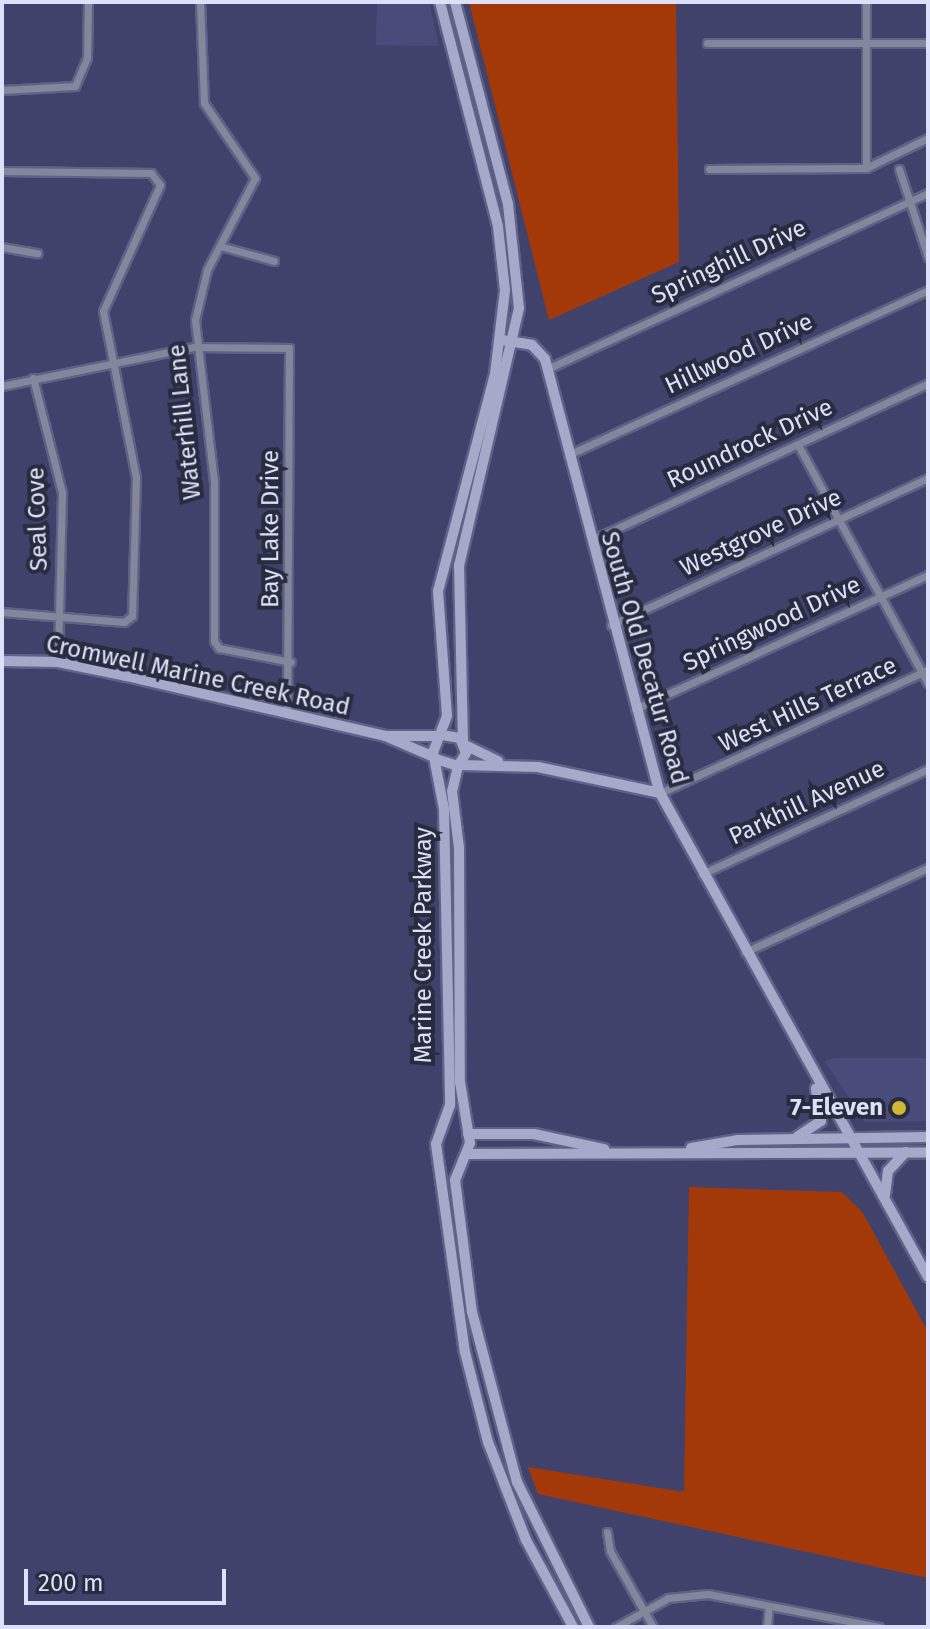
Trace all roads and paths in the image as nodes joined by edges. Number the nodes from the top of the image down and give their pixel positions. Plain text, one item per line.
1 (88, 2) edge
2 (200, 2) edge
3 (440, 2) edge
4 (455, 2) edge
5 (866, 2) edge
6 (707, 43) dead end
7 (866, 43) junction
8 (928, 43) edge
9 (2, 90) edge
10 (488, 126) junction
11 (472, 131) junction
12 (928, 138) edge
13 (866, 168) junction
14 (709, 169) dead end
15 (899, 169) dead end
16 (2, 171) edge
17 (928, 193) edge
18 (907, 201) junction
19 (220, 246) junction
20 (2, 247) edge
21 (37, 253) dead end
22 (928, 257) edge
23 (274, 261) dead end
24 (928, 290) edge
25 (502, 340) junction
26 (515, 342) junction
27 (194, 347) junction
28 (111, 359) junction
29 (547, 369) junction
30 (33, 378) junction
31 (928, 383) edge
32 (2, 386) edge
33 (798, 445) junction
34 (568, 455) junction
35 (928, 478) edge
36 (840, 518) junction
37 (590, 541) junction
38 (446, 550) junction
39 (460, 554) junction
40 (928, 575) edge
41 (880, 597) junction
42 (2, 612) edge
43 (60, 612) junction
44 (611, 625) junction
45 (2, 661) edge
46 (58, 662) junction
47 (291, 662) junction
48 (925, 671) edge
49 (928, 683) edge
50 (633, 710) junction
51 (287, 712) junction
52 (385, 736) junction
53 (441, 736) junction
54 (464, 743) junction
55 (435, 758) junction
56 (503, 764) junction
57 (459, 765) junction
58 (928, 769) edge
59 (660, 793) junction
60 (928, 868) edge
61 (702, 874) junction
62 (745, 952) junction
63 (790, 1031) junction
64 (441, 1130) junction
65 (467, 1133) junction
66 (928, 1137) edge
67 (791, 1139) junction
68 (852, 1139) junction
69 (438, 1151) junction
70 (618, 1152) junction
71 (678, 1152) junction
72 (859, 1152) junction
73 (906, 1152) junction
74 (928, 1152) edge
75 (466, 1154) junction
76 (885, 1197) junction
77 (927, 1273) edge
78 (607, 1532) dead end
79 (769, 1606) junction
80 (643, 1611) junction
81 (573, 1627) edge
82 (589, 1627) edge
83 (616, 1627) edge
84 (653, 1627) edge
85 (767, 1627) edge
86 (879, 1627) edge

1 - 9 street
2 - 19 street, Waterhill Lane
3 - 11 main road
4 - 10 main road
5 - 7 street
6 - 7 street
7 - 8 street
7 - 13 street
10 - 11 main road
10 - 26 main road
11 - 25 main road
12 - 13 street
13 - 14 street
15 - 18 street
16 - 28 street
17 - 18 street, Springhill Drive
18 - 22 street
18 - 29 street, Springhill Drive
19 - 23 street
19 - 27 street, Waterhill Lane
20 - 21 street
24 - 34 street, Hillwood Drive
25 - 26 main road
25 - 38 main road
26 - 29 main road
26 - 39 main road
27 - 28 street
27 - 47 street, Waterhill Lane
27 - 47 street, Bay Lake Drive
28 - 30 street
28 - 43 street
29 - 34 main road, South Old Decatur Road
30 - 32 street
30 - 43 street, Seal Cove
31 - 33 street, Roundrock Drive
33 - 36 street
33 - 37 street, Roundrock Drive
34 - 37 main road, South Old Decatur Road
35 - 36 street, Westgrove Drive
36 - 41 street
36 - 44 street, Westgrove Drive
37 - 44 main road, South Old Decatur Road
38 - 39 main road
38 - 53 main road
39 - 54 main road
40 - 41 street, Springwood Drive
41 - 48 street
41 - 50 street, Springwood Drive
42 - 43 street
43 - 46 street, Seal Cove
44 - 50 main road, South Old Decatur Road
45 - 46 main road, Cromwell Marine Creek Road
46 - 51 main road, Cromwell Marine Creek Road
47 - 51 street, Bay Lake Drive
48 - 49 street
48 - 59 street, West Hills Terrace
50 - 59 main road, South Old Decatur Road
51 - 52 main road, Cromwell Marine Creek Road
52 - 53 main road, Cromwell Marine Creek Road
52 - 55 main road, Cromwell Marine Creek Road
53 - 54 main road, Cromwell Marine Creek Road
53 - 55 main road
54 - 56 main road
54 - 57 main road, Marine Creek Parkway
55 - 57 main road, Cromwell Marine Creek Road
55 - 64 main road, Marine Creek Parkway
56 - 57 main road
56 - 59 main road
57 - 65 main road, Marine Creek Parkway
58 - 61 street, Parkhill Avenue
59 - 61 main road, South Old Decatur Road
60 - 62 street
61 - 62 main road, South Old Decatur Road
62 - 63 main road, South Old Decatur Road
63 - 67 main road
63 - 68 main road, South Old Decatur Road
64 - 65 main road
64 - 69 main road, Marine Creek Parkway
65 - 70 main road
65 - 75 main road, Marine Creek Parkway
66 - 68 main road
67 - 68 main road
67 - 71 main road
68 - 72 main road, South Old Decatur Road
69 - 75 main road
69 - 81 main road
70 - 71 main road
70 - 75 main road
71 - 72 main road
72 - 73 main road
72 - 76 main road, South Old Decatur Road
73 - 74 main road
73 - 76 main road
75 - 82 main road
76 - 77 main road, South Old Decatur Road
78 - 80 street
79 - 80 street
79 - 85 street
79 - 86 street
80 - 83 street
80 - 84 street

